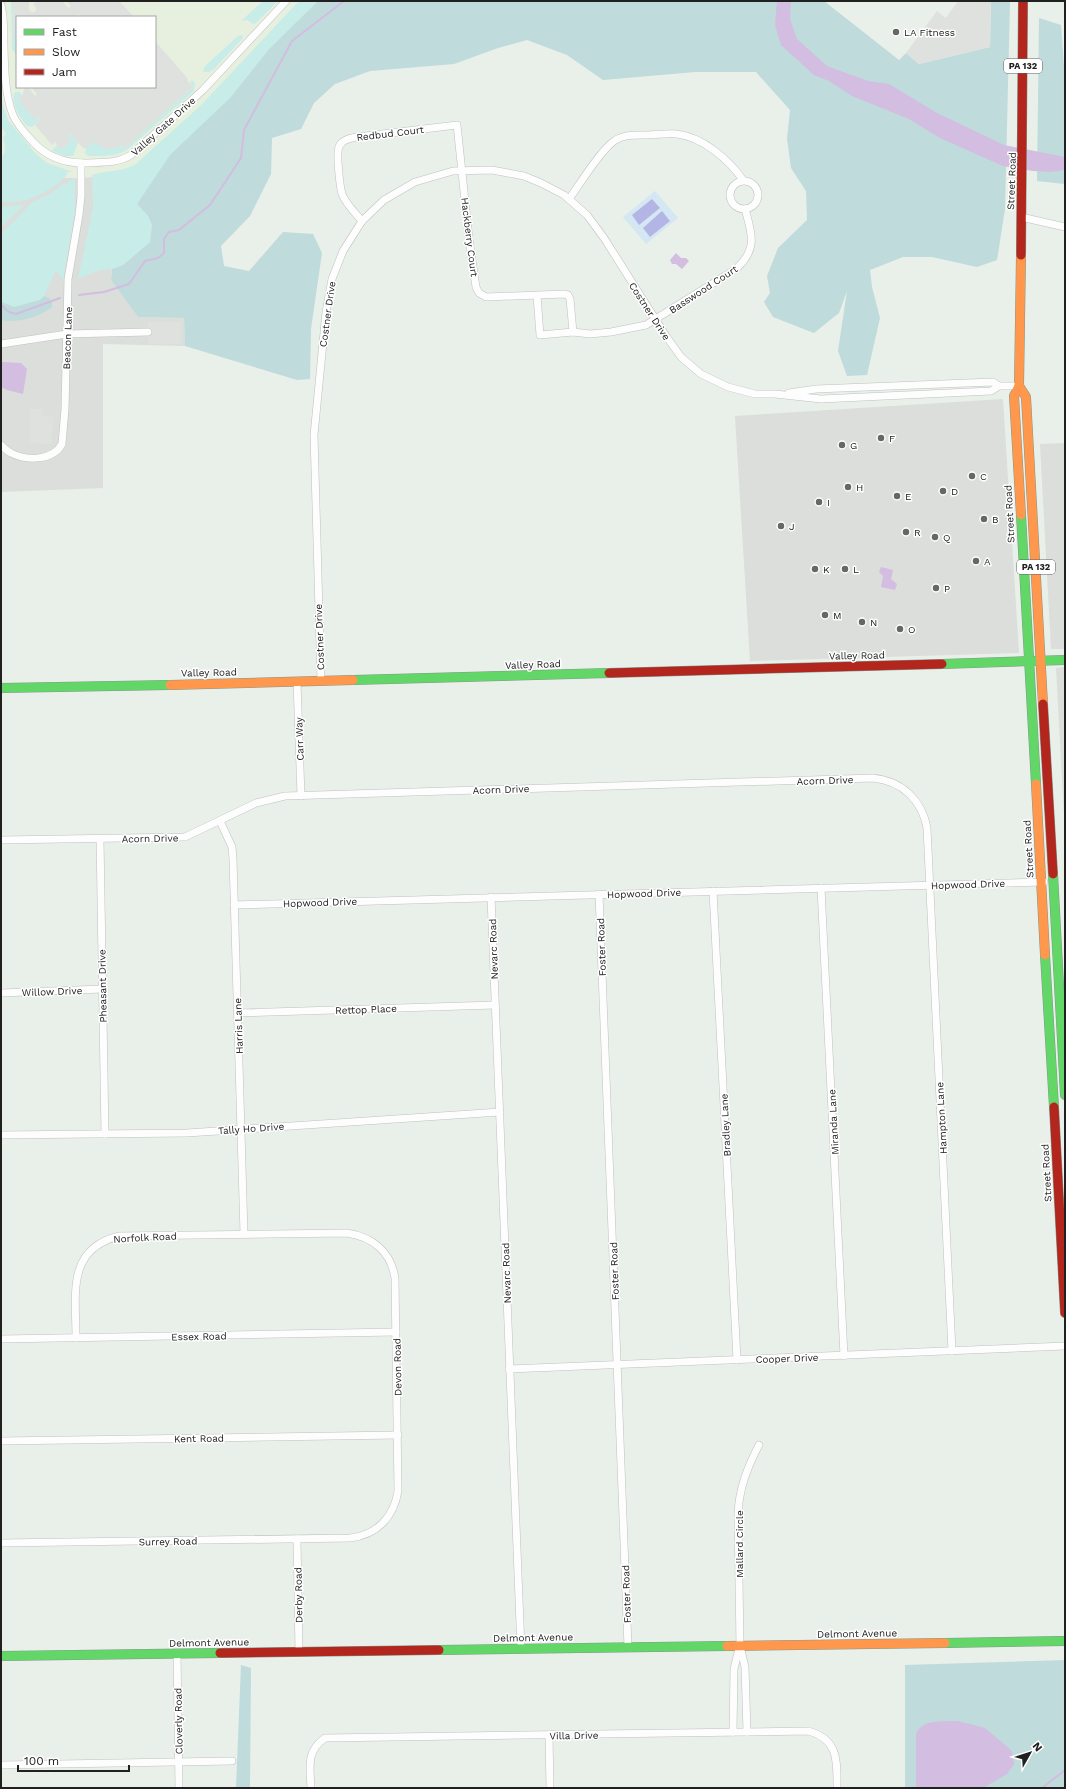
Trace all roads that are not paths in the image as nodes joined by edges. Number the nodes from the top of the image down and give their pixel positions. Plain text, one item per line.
1 (286, 1) edge
2 (1023, 1) edge
3 (1, 5) edge
4 (4, 87) edge
5 (80, 163) junction
6 (461, 170) junction
7 (743, 180) junction
8 (569, 199) junction
9 (745, 209) junction
10 (1021, 217) junction
11 (362, 221) junction
12 (1065, 227) edge
13 (537, 296) junction
14 (656, 319) junction
15 (148, 332) dead end
16 (573, 332) junction
17 (67, 334) junction
18 (1, 344) edge
19 (1019, 386) junction
20 (1, 445) edge
21 (1065, 660) edge
22 (1028, 661) junction
23 (1041, 661) junction
24 (321, 681) junction
25 (297, 682) junction
26 (1, 688) edge
27 (301, 796) junction
28 (220, 820) junction
29 (100, 839) junction
30 (1, 840) edge
31 (1041, 882) junction
32 (1053, 882) junction
33 (929, 885) junction
34 (821, 888) junction
35 (713, 891) junction
36 (599, 894) junction
37 (491, 897) junction
38 (234, 904) junction
39 (102, 989) junction
40 (1, 993) edge
41 (495, 1005) junction
42 (238, 1013) junction
43 (1065, 1095) edge
44 (500, 1112) junction
45 (241, 1129) junction
46 (105, 1134) junction
47 (1, 1135) edge
48 (295, 1233) joint
49 (244, 1234) junction
50 (1065, 1313) edge
51 (396, 1332) junction
52 (76, 1338) junction
53 (1, 1339) edge
54 (1065, 1346) edge
55 (952, 1351) junction
56 (844, 1356) junction
57 (737, 1360) junction
58 (617, 1365) junction
59 (509, 1369) junction
60 (398, 1435) junction
61 (1, 1441) edge
62 (759, 1445) dead end
63 (335, 1538) joint
64 (297, 1539) junction
65 (1, 1543) edge
66 (1065, 1641) edge
67 (740, 1646) junction
68 (628, 1647) junction
69 (521, 1649) junction
70 (299, 1652) junction
71 (177, 1653) junction
72 (1, 1656) edge
73 (733, 1732) junction
74 (746, 1732) junction
75 (549, 1735) junction
76 (232, 1761) dead end
77 (178, 1762) junction
78 (1, 1765) edge
79 (179, 1788) edge
80 (311, 1788) edge
81 (550, 1788) edge
82 (838, 1788) edge

1 - 5 street, Valley Gate Drive
2 - 10 street, Street Road / PA 132
3 - 4 street, Valley Gate Drive
4 - 5 street, Valley Gate Drive
5 - 17 street, Beacon Lane
6 - 8 street, Costner Drive
6 - 11 street, Costner Drive
6 - 11 street, Redbud Court
6 - 13 street, Hackberry Court
7 - 8 street
7 - 9 street
7 - 9 street
8 - 14 street, Costner Drive
9 - 14 street, Basswood Court
10 - 12 street
10 - 19 street, Street Road / PA 132
11 - 24 street, Costner Drive
13 - 16 street
13 - 16 street, Basswood Court
14 - 16 street, Basswood Court
14 - 19 street, Costner Drive
15 - 17 street
17 - 18 street
17 - 20 street, Beacon Lane
19 - 22 street, Street Road / PA 132
19 - 23 street, Street Road / PA 132
21 - 23 street, Valley Road
22 - 23 street, Valley Road
22 - 24 street, Valley Road
22 - 31 street, Street Road / PA 132
23 - 32 street, Street Road / PA 132
24 - 25 street, Valley Road
25 - 26 street, Valley Road
25 - 27 street, Carr Way
27 - 28 street, Acorn Drive
27 - 33 street, Acorn Drive
28 - 29 street, Acorn Drive
28 - 38 street, Harris Lane
29 - 30 street, Acorn Drive
29 - 39 street, Pheasant Drive
31 - 32 street, Hopwood Drive
31 - 33 street, Hopwood Drive
31 - 50 street, Street Road / PA 132
32 - 43 street, Street Road / PA 132
33 - 34 street, Hopwood Drive
33 - 55 street, Hampton Lane
34 - 35 street, Hopwood Drive
34 - 56 street, Miranda Lane
35 - 36 street, Hopwood Drive
35 - 57 street, Bradley Lane
36 - 37 street, Hopwood Drive
36 - 58 street, Foster Road
37 - 38 street, Hopwood Drive
37 - 41 street, Nevarc Road
38 - 42 street, Harris Lane
39 - 40 street, Willow Drive
39 - 46 street, Pheasant Drive
41 - 42 street, Rettop Place
41 - 44 street, Nevarc Road
42 - 45 street, Harris Lane
44 - 45 street, Tally Ho Drive
44 - 59 street, Nevarc Road
45 - 46 street, Tally Ho Drive
45 - 49 street, Harris Lane
46 - 47 street, Tally Ho Drive
48 - 49 street, Norfolk Road
48 - 51 street, Devon Road
49 - 52 street, Norfolk Road
51 - 52 street, Essex Road
51 - 60 street, Devon Road
52 - 53 street, Essex Road
54 - 55 street, Cooper Drive
55 - 56 street, Cooper Drive
56 - 57 street, Cooper Drive
57 - 58 street, Cooper Drive
58 - 59 street, Cooper Drive
58 - 68 street, Foster Road
59 - 69 street, Nevarc Road
60 - 61 street, Kent Road
60 - 63 street, Devon Road
62 - 67 street, Mallard Circle
63 - 64 street, Surrey Road
64 - 65 street, Surrey Road
64 - 70 street, Derby Road
66 - 67 street, Delmont Avenue
67 - 68 street, Delmont Avenue
67 - 73 street
67 - 74 street
68 - 69 street, Delmont Avenue
69 - 70 street, Delmont Avenue
70 - 71 street, Delmont Avenue
71 - 72 street, Delmont Avenue
71 - 77 street, Cloverly Road
73 - 74 street, Villa Drive
73 - 75 street, Villa Drive
74 - 82 street, Villa Drive
75 - 80 street, Villa Drive
75 - 81 street
76 - 77 street
77 - 78 street
77 - 79 street, Cloverly Road

